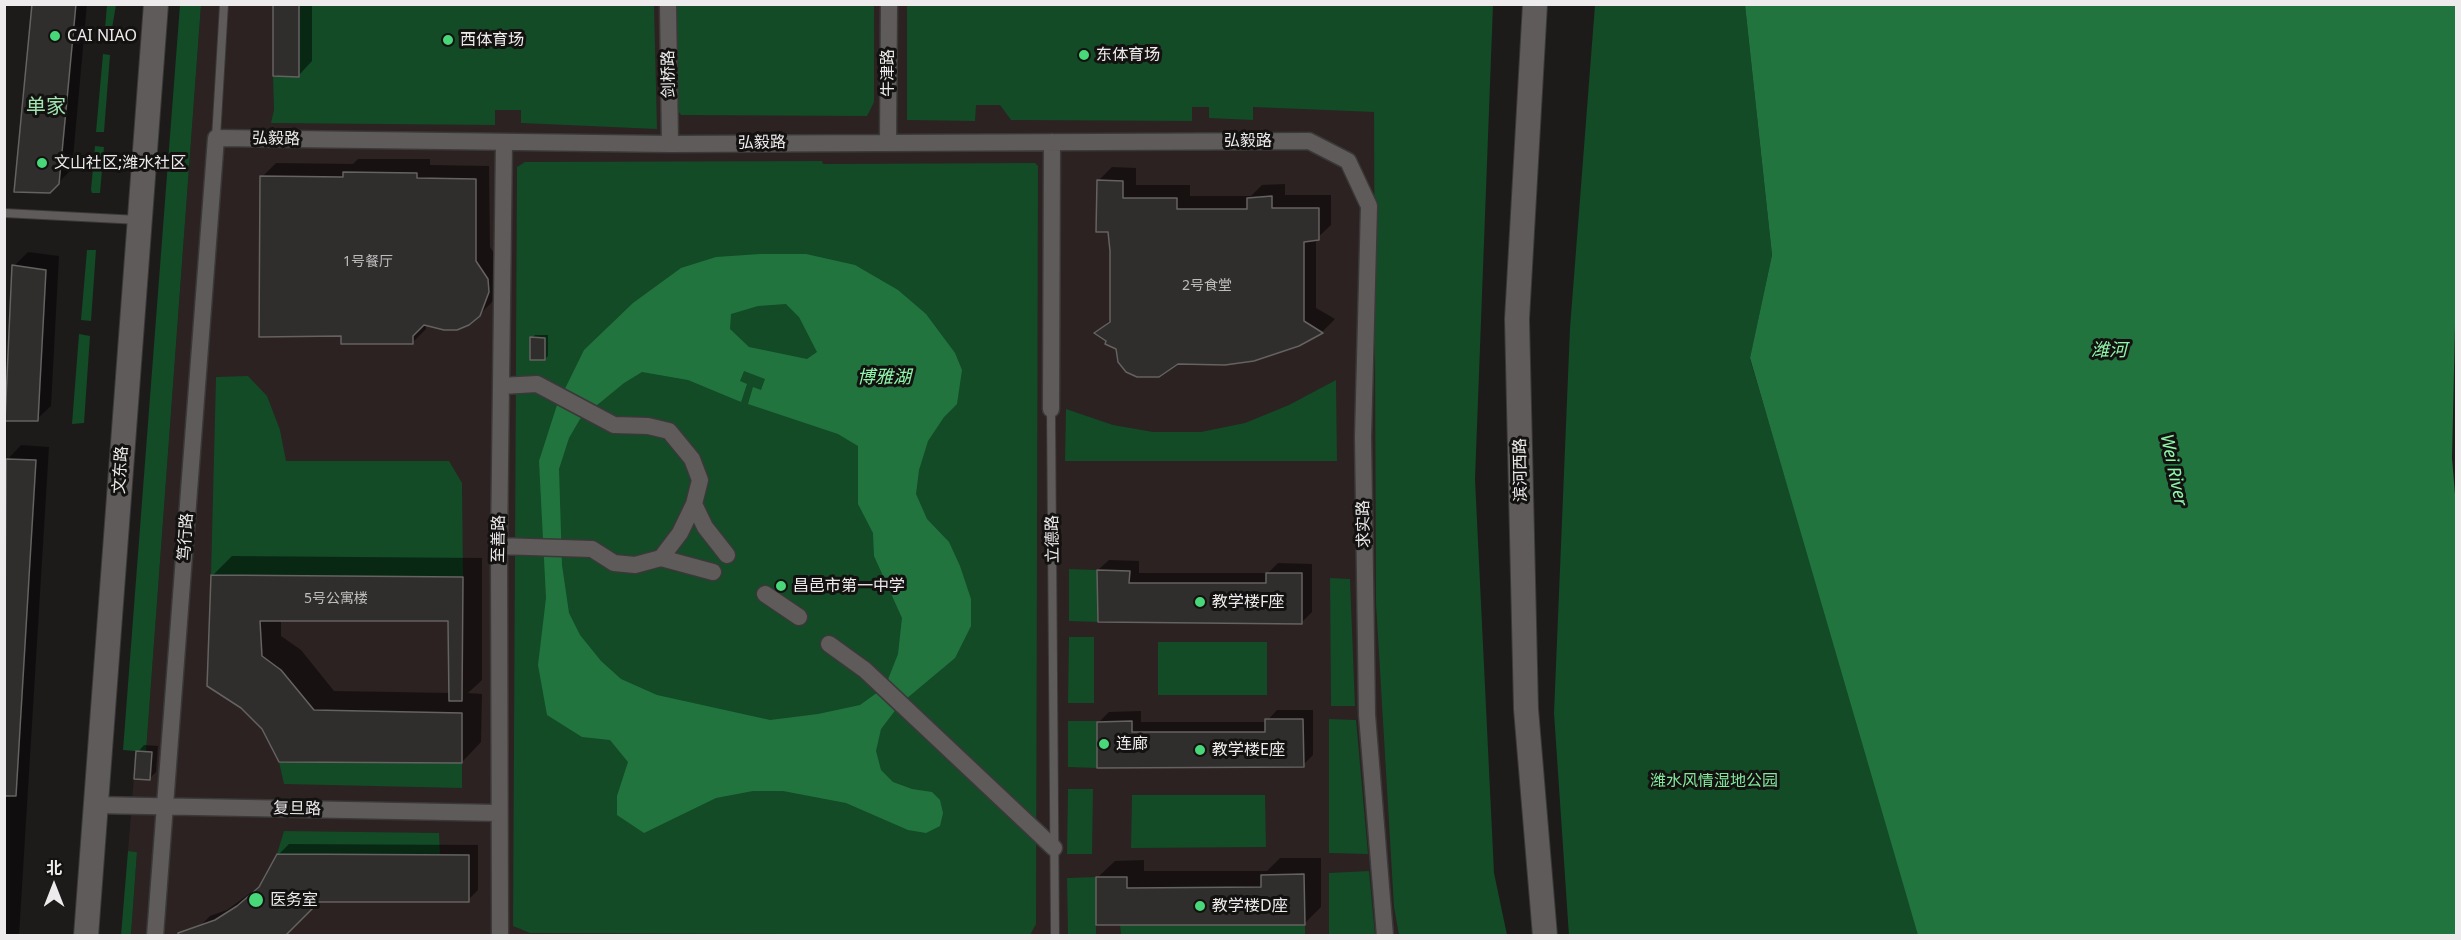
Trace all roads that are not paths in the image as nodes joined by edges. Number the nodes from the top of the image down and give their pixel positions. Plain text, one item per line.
1 (156, 4) edge
2 (224, 4) edge
3 (668, 4) edge
4 (888, 4) edge
5 (1535, 4) edge
6 (216, 138) junction
7 (1309, 141) joint
8 (504, 142) junction
9 (888, 142) junction
10 (1052, 142) junction
11 (670, 144) junction
12 (4, 213) edge
13 (139, 220) junction
14 (501, 386) junction
15 (1051, 410) joint
16 (694, 504) junction
17 (498, 546) junction
18 (727, 555) dead end
19 (661, 558) junction
20 (713, 572) dead end
21 (765, 594) dead end
22 (799, 617) dead end
23 (829, 644) dead end
24 (96, 805) junction
25 (166, 807) junction
26 (498, 813) junction
27 (1054, 848) junction
28 (86, 936) edge
29 (155, 936) edge
30 (500, 936) edge
31 (1055, 936) edge
32 (1385, 936) edge
33 (1545, 936) edge

1 - 13 street, 文东路
2 - 6 lane
3 - 11 street, 剑桥路
4 - 9 street, 牛津路
5 - 33 street, 滨河西路
6 - 8 street, 弘毅路
6 - 25 street, 笃行路
7 - 10 street, 弘毅路
7 - 32 street, 求实路
8 - 11 street, 弘毅路
8 - 14 street, 至善路
9 - 10 street, 弘毅路
9 - 11 street, 弘毅路
10 - 15 street, 立德路
12 - 13 lane
13 - 24 street, 文东路
14 - 16 street
14 - 17 street, 至善路
15 - 27 lane, 立德路
16 - 18 street
16 - 19 street
17 - 19 street
17 - 26 street, 至善路
19 - 20 street
21 - 22 street
23 - 27 street
24 - 25 street, 复旦路
24 - 28 street, 文东路
25 - 26 street, 复旦路
25 - 29 street, 笃行路
26 - 30 street, 至善路
27 - 31 lane, 立德路

